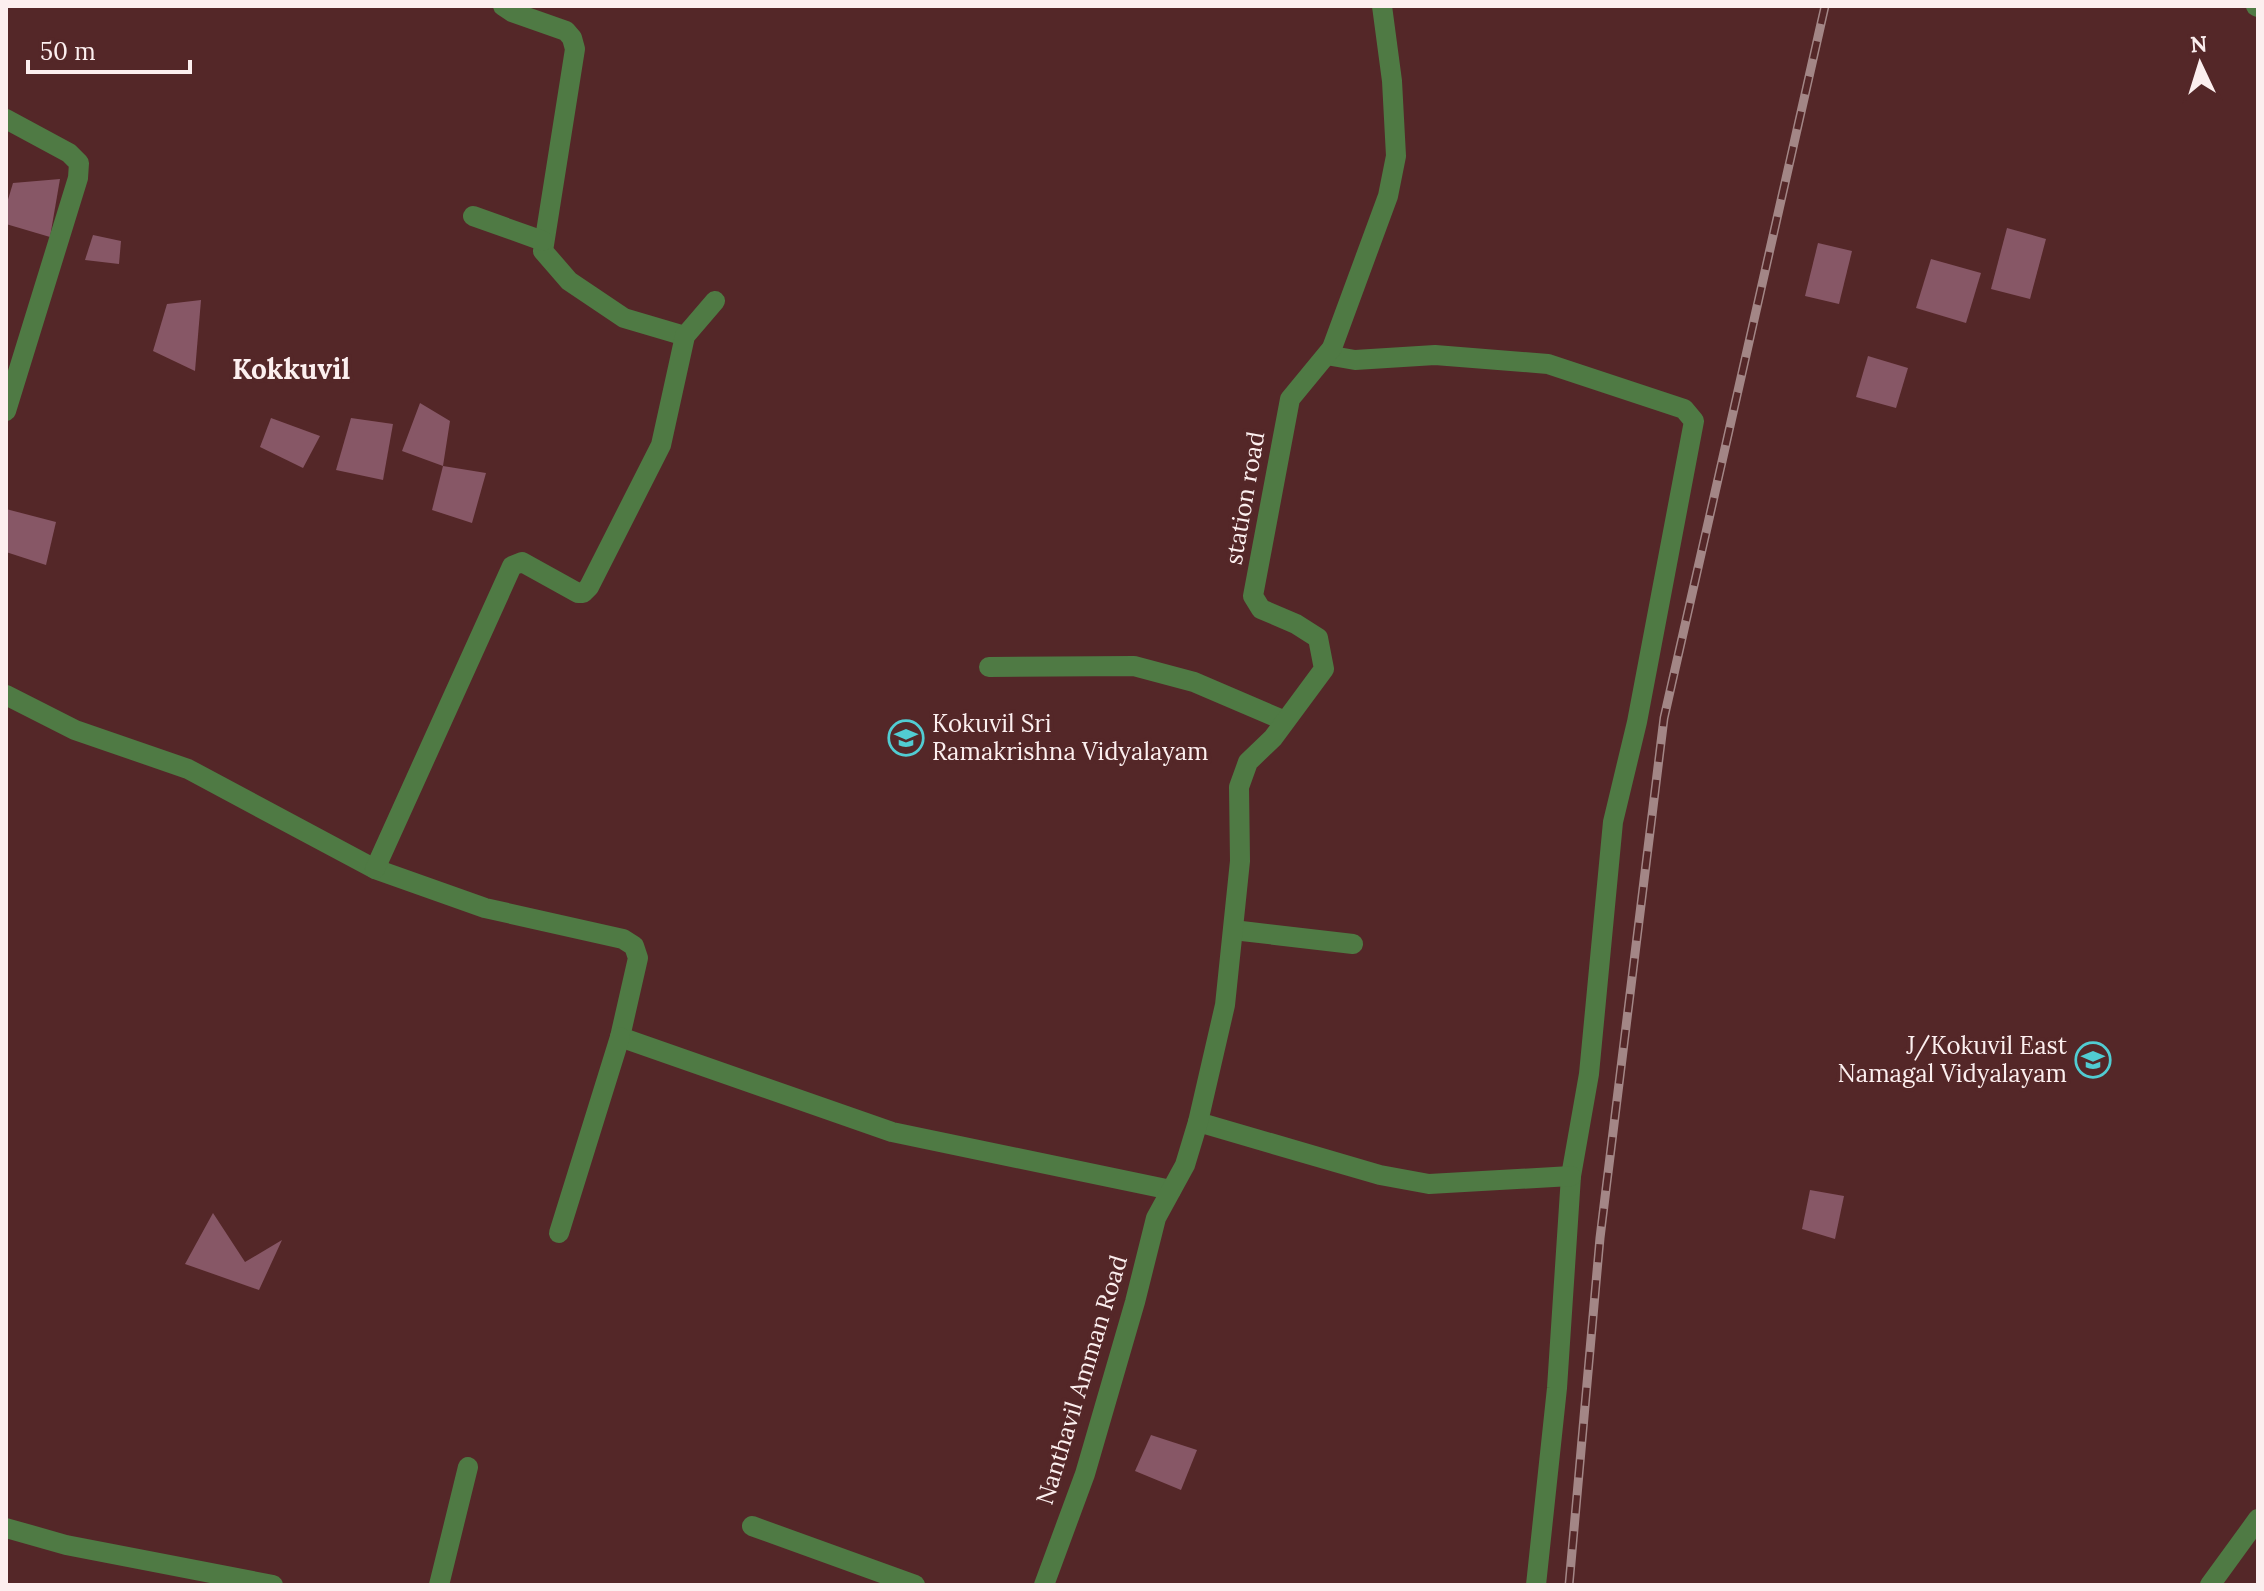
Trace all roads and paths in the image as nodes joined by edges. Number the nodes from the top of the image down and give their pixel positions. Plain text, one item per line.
1 (503, 6) edge
2 (1382, 6) edge
3 (6, 119) edge
4 (473, 216) dead end
5 (543, 241) junction
6 (715, 301) dead end
7 (685, 336) junction
8 (1332, 348) junction
9 (6, 411) edge
10 (989, 667) dead end
11 (6, 695) edge
12 (1285, 721) junction
13 (375, 869) junction
14 (1233, 930) junction
15 (1353, 944) dead end
16 (620, 1037) junction
17 (1198, 1122) junction
18 (1571, 1176) junction
19 (1171, 1190) junction
20 (559, 1233) dead end
21 (468, 1467) dead end
22 (2258, 1519) edge
23 (752, 1526) dead end
24 (6, 1528) edge
25 (273, 1585) edge
26 (439, 1585) edge
27 (915, 1585) edge
28 (1044, 1585) edge
29 (1536, 1585) edge
30 (2210, 1585) edge

1 - 5 street
2 - 8 street, station road
3 - 9 street
4 - 5 street
5 - 7 street
6 - 7 street
7 - 13 street
8 - 12 street, station road
8 - 18 street
10 - 12 street
11 - 13 street
12 - 14 street, station road
13 - 16 street
14 - 15 street
14 - 17 street, station road
16 - 19 street
16 - 20 street
17 - 18 street
17 - 19 street, station road
18 - 29 street
19 - 28 street, Nanthavil Amman Road
21 - 26 street
22 - 30 street
23 - 27 street
24 - 25 street

